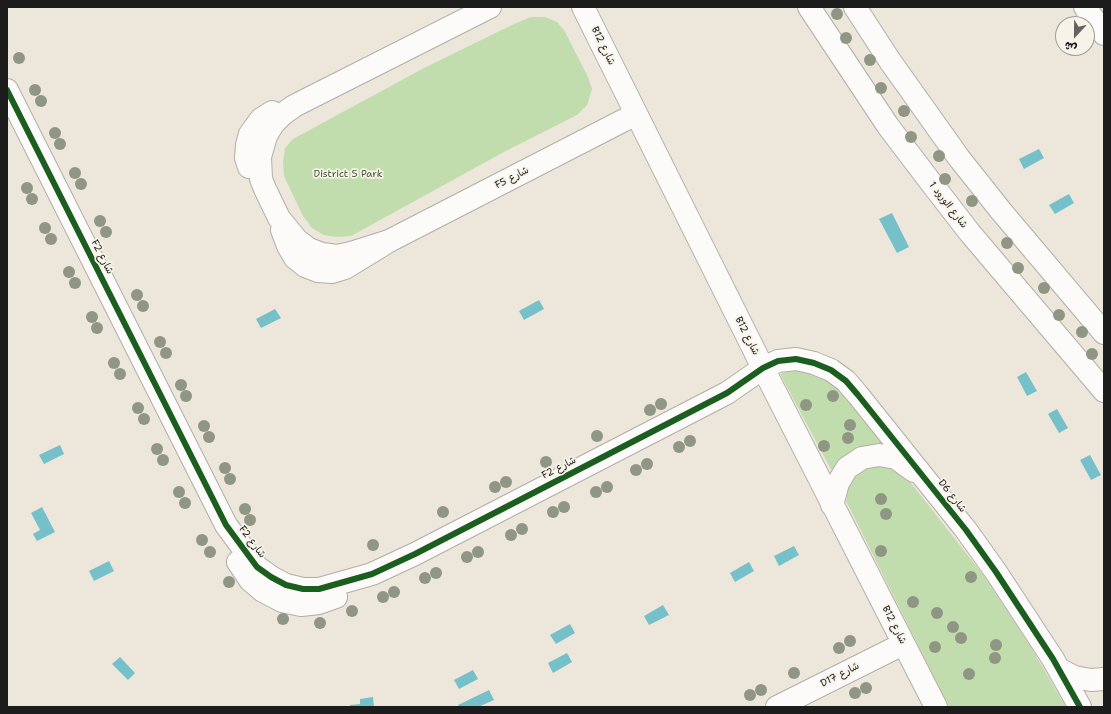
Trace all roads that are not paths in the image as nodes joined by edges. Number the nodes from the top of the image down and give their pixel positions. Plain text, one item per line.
1 (490, 7) edge
2 (584, 7) edge
3 (809, 7) edge
4 (855, 7) edge
5 (1085, 7) edge
6 (1104, 34) edge
7 (7, 90) edge
8 (636, 114) junction
9 (1104, 333) edge
10 (763, 368) junction
11 (1104, 391) edge
12 (934, 489) junction
13 (832, 505) junction
14 (903, 644) junction
15 (1059, 670) junction
16 (1104, 679) edge
17 (777, 707) edge
18 (936, 707) edge
19 (1080, 707) edge

1 - 8 street, F5 شارع
2 - 8 street, B12 شارع
3 - 11 street, شارع الورود 1
4 - 9 street
5 - 6 street
7 - 10 street, F2 شارع
8 - 10 street, B12 شارع
10 - 12 street, D6 شارع
10 - 13 street, B12 شارع
12 - 13 street, D6 شارع
12 - 15 street, D6 شارع
13 - 14 street, B12 شارع
14 - 17 street, D17 شارع
14 - 18 street, B12 شارع
15 - 16 street
15 - 19 street, D6 شارع

